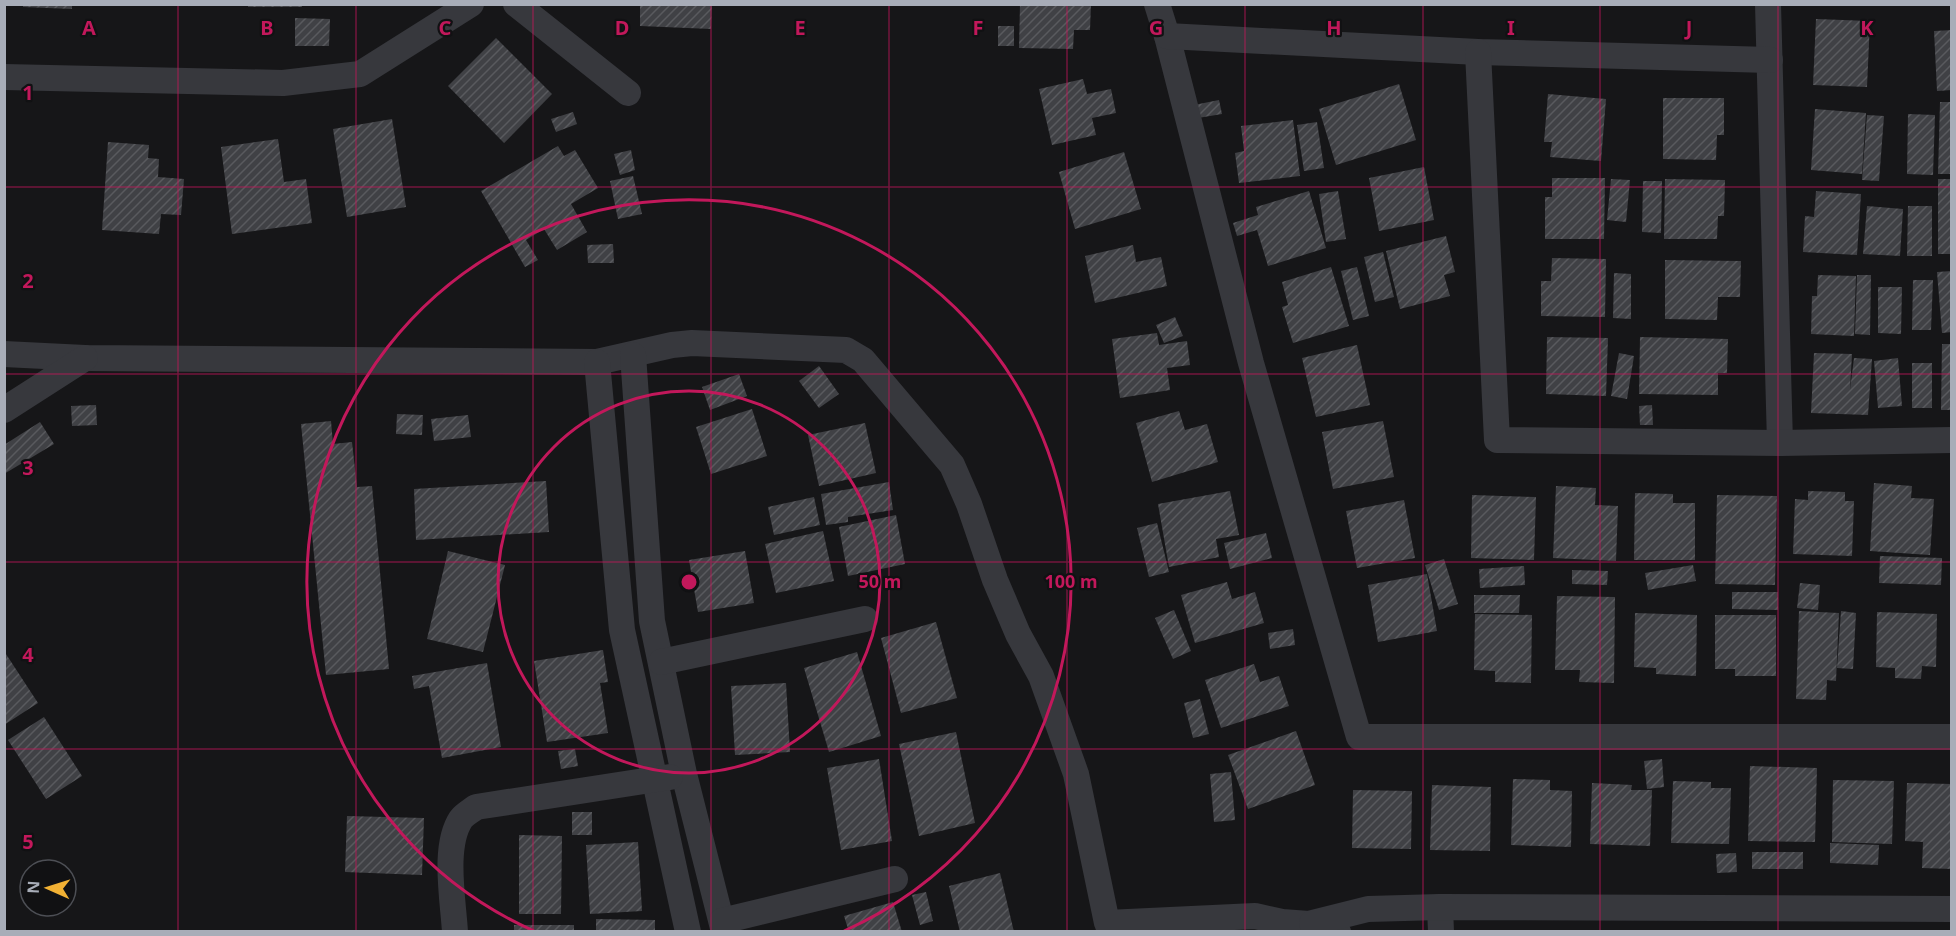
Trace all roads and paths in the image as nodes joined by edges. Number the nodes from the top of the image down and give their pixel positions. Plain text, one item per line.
1 (471, 4) edge
2 (516, 4) edge
3 (1157, 4) edge
4 (1768, 4) edge
5 (1167, 36) junction
6 (1478, 52) junction
7 (1770, 60) junction
8 (4, 77) edge
9 (628, 93) dead end
10 (4, 354) edge
11 (633, 355) junction
12 (86, 358) junction
13 (597, 362) junction
14 (4, 410) edge
15 (1952, 440) edge
16 (1780, 443) junction
17 (865, 619) dead end
18 (661, 662) junction
19 (1952, 737) edge
20 (684, 774) junction
21 (654, 780) junction
22 (895, 879) dead end
23 (1952, 909) edge
24 (1440, 919) edge
25 (1309, 924) junction
26 (723, 926) edge
27 (1107, 927) edge
28 (455, 932) edge
29 (688, 932) edge
30 (1338, 932) edge

1 - 8 street
2 - 9 street
3 - 5 street
4 - 7 street
5 - 6 street
5 - 19 street
6 - 7 street
6 - 16 street
7 - 16 street
10 - 12 street
11 - 13 street
11 - 18 street
11 - 27 street
12 - 13 street
12 - 14 street
13 - 21 street
15 - 16 street
17 - 18 street
18 - 20 street
20 - 21 street
20 - 26 street
21 - 28 street
21 - 29 street
22 - 26 street
23 - 24 street
24 - 25 street
25 - 27 street
25 - 30 street

